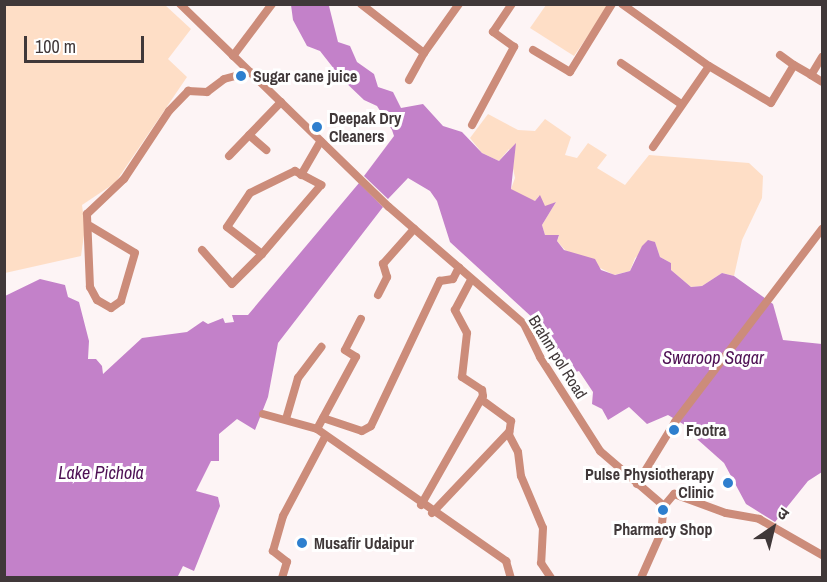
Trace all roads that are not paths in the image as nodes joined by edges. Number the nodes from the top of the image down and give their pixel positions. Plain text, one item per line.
1 (272, 4) edge
2 (361, 4) edge
3 (512, 4) edge
4 (612, 4) edge
5 (622, 4) edge
6 (184, 6) edge
7 (455, 6) edge
8 (533, 50) dead end
9 (424, 53) junction
10 (780, 55) dead end
11 (233, 56) junction
12 (822, 57) edge
13 (621, 63) dead end
14 (794, 64) junction
15 (708, 66) junction
16 (250, 72) junction
17 (811, 75) junction
18 (409, 80) dead end
19 (822, 82) edge
20 (281, 102) junction
21 (681, 104) junction
22 (472, 125) dead end
23 (249, 135) junction
24 (321, 141) junction
25 (653, 147) dead end
26 (266, 150) dead end
27 (229, 156) dead end
28 (301, 174) junction
29 (90, 226) junction
30 (414, 229) junction
31 (822, 229) edge
32 (202, 250) dead end
33 (262, 254) junction
34 (459, 267) junction
35 (471, 280) junction
36 (378, 295) dead end
37 (361, 319) dead end
38 (321, 347) dead end
39 (482, 400) junction
40 (263, 414) dead end
41 (323, 418) junction
42 (286, 419) junction
43 (317, 429) junction
44 (509, 432) junction
45 (325, 437) junction
46 (637, 484) junction
47 (421, 505) junction
48 (664, 506) junction
49 (432, 513) junction
50 (822, 555) edge
51 (282, 578) edge
52 (511, 578) edge
53 (551, 578) edge
54 (641, 578) edge

1 - 11 street
2 - 9 street
3 - 22 street
4 - 8 street
5 - 15 street
6 - 11 street, Brahm pol Road
7 - 9 street
9 - 18 street
10 - 14 street
11 - 16 street, Brahm pol Road
12 - 17 street
13 - 21 street
14 - 15 street
14 - 17 street
15 - 21 street
16 - 20 street, Brahm pol Road
16 - 29 street
17 - 19 street
20 - 23 street
20 - 24 street, Brahm pol Road
21 - 25 street
23 - 26 street
23 - 27 street
24 - 28 street
24 - 30 street, Brahm pol Road
28 - 33 street
28 - 33 street
29 - 29 street
30 - 34 street, Brahm pol Road
30 - 36 street
31 - 46 street
32 - 33 street
34 - 35 street, Brahm pol Road
34 - 41 street
35 - 39 street
35 - 46 street, Brahm pol Road
37 - 41 street
38 - 42 street
39 - 44 street
39 - 47 street
40 - 42 street
41 - 43 street
42 - 43 street
43 - 45 street
44 - 49 street
44 - 53 street
45 - 47 street
45 - 51 street
46 - 48 street, Brahm pol Road
47 - 49 street
48 - 50 street
48 - 54 street
49 - 52 street

